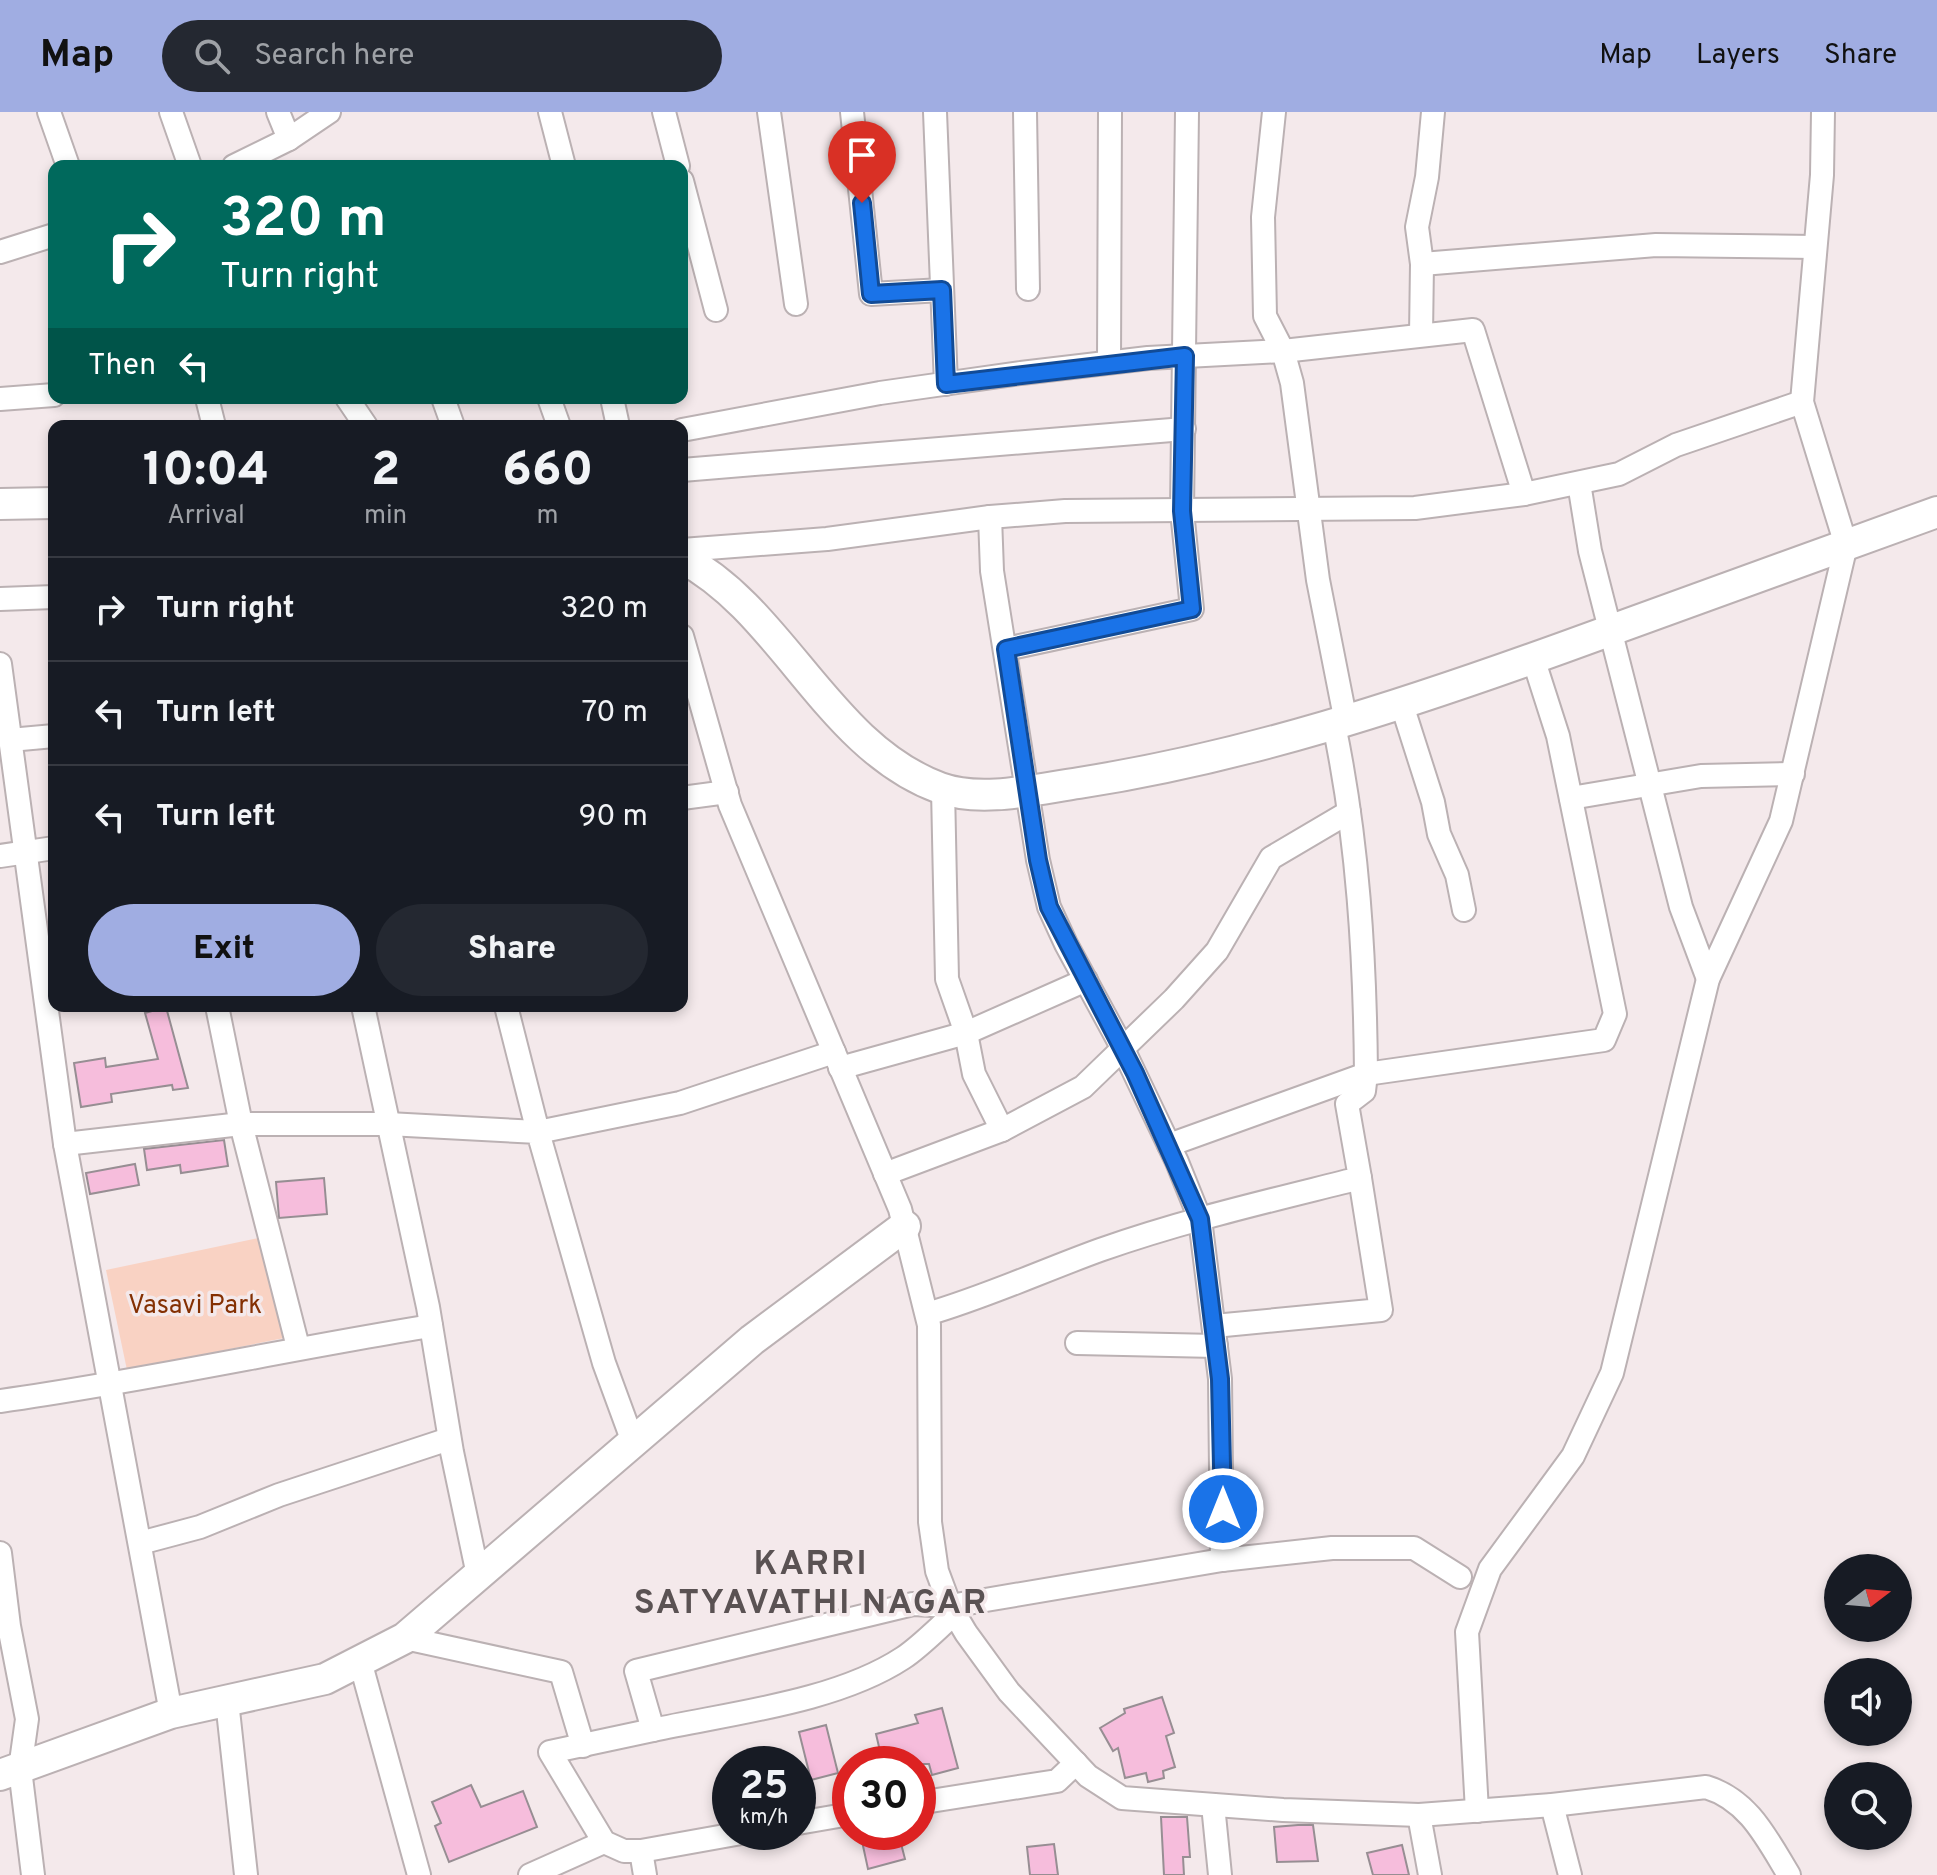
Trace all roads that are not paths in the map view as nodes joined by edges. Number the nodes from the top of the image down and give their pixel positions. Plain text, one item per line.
1 (49, 112) edge
2 (171, 112) edge
3 (278, 112) edge
4 (329, 112) edge
5 (550, 112) edge
6 (664, 112) edge
7 (769, 112) edge
8 (852, 112) edge
9 (935, 112) edge
10 (1025, 112) edge
11 (1110, 112) edge
12 (1187, 112) edge
13 (1274, 112) edge
14 (1433, 112) edge
15 (1823, 112) edge
16 (289, 139) junction
17 (66, 160) edge
18 (188, 160) edge
19 (252, 160) edge
20 (562, 160) edge
21 (676, 160) edge
22 (688, 204) edge
23 (48, 242) edge
24 (1815, 247) junction
25 (0, 252) edge
26 (1422, 264) junction
27 (1028, 289) dead end
28 (942, 290) junction
29 (796, 304) dead end
30 (716, 310) dead end
31 (1421, 335) junction
32 (1283, 351) junction
33 (1185, 356) junction
34 (1109, 362) junction
35 (946, 384) junction
36 (48, 395) edge
37 (0, 399) edge
38 (1802, 402) junction
39 (688, 429) edge
40 (1184, 429) junction
41 (688, 470) edge
42 (1579, 483) junction
43 (1524, 494) junction
44 (48, 503) edge
45 (0, 504) edge
46 (1310, 508) junction
47 (1182, 511) junction
48 (1937, 512) edge
49 (990, 517) junction
50 (1846, 545) junction
51 (688, 550) edge
52 (688, 561) edge
53 (48, 597) edge
54 (0, 599) edge
55 (1612, 630) junction
56 (1006, 649) junction
57 (688, 657) edge
58 (1533, 658) junction
59 (0, 664) edge
60 (1402, 705) junction
61 (1340, 724) junction
62 (48, 737) edge
63 (10, 740) junction
64 (1793, 774) junction
65 (1650, 785) junction
66 (943, 789) junction
67 (1029, 790) junction
68 (727, 792) junction
69 (688, 797) edge
70 (1571, 798) junction
71 (1349, 812) junction
72 (48, 849) edge
73 (24, 853) junction
74 (0, 856) edge
75 (1464, 910) dead end
76 (1708, 979) junction
77 (1086, 980) junction
78 (48, 990) edge
79 (52, 1012) edge
80 (218, 1012) edge
81 (364, 1012) edge
82 (508, 1012) edge
83 (966, 1033) junction
84 (1123, 1049) junction
85 (837, 1060) junction
86 (1366, 1074) junction
87 (241, 1124) junction
88 (388, 1124) junction
89 (1002, 1130) junction
90 (538, 1132) junction
91 (65, 1144) junction
92 (1169, 1145) junction
93 (885, 1174) junction
94 (1360, 1178) junction
95 (1200, 1219) junction
96 (905, 1226) junction
97 (927, 1314) junction
98 (431, 1326) junction
99 (1215, 1336) junction
100 (1077, 1343) dead end
101 (298, 1347) junction
102 (111, 1385) junction
103 (0, 1401) edge
104 (449, 1439) junction
105 (633, 1442) junction
106 (140, 1543) junction
107 (0, 1553) edge
108 (1222, 1560) junction
109 (478, 1575) junction
110 (1460, 1577) dead end
111 (952, 1610) junction
112 (4, 1626) edge
113 (405, 1638) junction
114 (360, 1661) junction
115 (227, 1701) junction
116 (171, 1713) junction
117 (653, 1730) junction
118 (583, 1746) junction
119 (1076, 1763) junction
120 (10, 1772) edge
121 (936, 1800) edge
122 (1213, 1805) junction
123 (1552, 1805) junction
124 (1477, 1811) junction
125 (1419, 1815) junction
126 (712, 1838) edge
127 (604, 1842) junction
128 (641, 1851) junction
129 (33, 1875) edge
130 (246, 1875) edge
131 (419, 1875) edge
132 (530, 1875) edge
133 (645, 1875) edge
134 (1220, 1875) edge
135 (1430, 1875) edge
136 (1570, 1875) edge
137 (1789, 1875) edge

1 - 17 street
2 - 18 street
3 - 16 street
4 - 16 street
5 - 20 street
6 - 21 street
7 - 29 street
8 - 28 street
9 - 28 street
10 - 27 street
11 - 34 street
12 - 33 street
13 - 32 street
14 - 26 street
15 - 24 street
16 - 19 street
22 - 30 street
23 - 25 street
24 - 26 street
24 - 38 street
26 - 31 street
28 - 35 street
31 - 32 street
31 - 43 street
32 - 33 street
32 - 46 street
33 - 34 street
33 - 40 street
34 - 35 street
35 - 39 street
36 - 37 street
38 - 42 street
38 - 50 street
40 - 41 street
40 - 47 street
42 - 43 street
42 - 55 street
43 - 46 street
44 - 45 main road
46 - 47 street
46 - 61 street
47 - 49 street
47 - 56 street
48 - 50 main road
49 - 51 street
49 - 56 street
50 - 55 main road
50 - 64 street
52 - 66 main road
53 - 54 street
55 - 58 main road
55 - 65 street
56 - 67 street
57 - 68 street
58 - 60 main road
58 - 70 street
59 - 63 street
60 - 61 main road
60 - 75 street
61 - 67 main road
61 - 71 street
62 - 63 street
63 - 73 street
64 - 65 street
64 - 76 street
65 - 70 street
65 - 76 street
66 - 67 main road
66 - 83 street
67 - 77 street
68 - 69 street
68 - 85 street
70 - 86 street
71 - 84 street
71 - 86 street
72 - 73 street
73 - 74 street
73 - 78 street
76 - 124 street
77 - 83 street
77 - 84 street
79 - 91 street
80 - 87 street
81 - 88 street
82 - 90 street
83 - 85 street
83 - 89 street
84 - 89 street
84 - 92 street
85 - 90 street
85 - 93 street
86 - 92 street
86 - 94 street
87 - 88 street
87 - 91 street
87 - 101 street
88 - 90 street
88 - 98 street
89 - 93 street
90 - 105 street
91 - 102 street
92 - 95 street
93 - 96 street
94 - 95 street
94 - 99 street
95 - 97 street
95 - 99 street
96 - 97 street
96 - 105 main road
97 - 111 street
98 - 101 street
98 - 104 street
99 - 100 street
99 - 108 street
101 - 102 street
102 - 103 street
102 - 106 street
104 - 106 street
104 - 109 street
105 - 109 main road
106 - 116 street
107 - 112 street
108 - 110 street
108 - 111 street
109 - 113 main road
111 - 117 street
111 - 117 street
111 - 119 street
112 - 120 street
113 - 114 main road
113 - 118 street
114 - 115 main road
114 - 131 street
115 - 116 main road
115 - 130 street
116 - 120 main road
117 - 118 street
118 - 127 street
119 - 121 street
119 - 122 street
120 - 129 street
122 - 125 street
122 - 134 street
123 - 124 street
123 - 136 street
123 - 137 street
124 - 125 street
125 - 135 street
126 - 128 street
127 - 128 street
127 - 132 street
128 - 133 street

